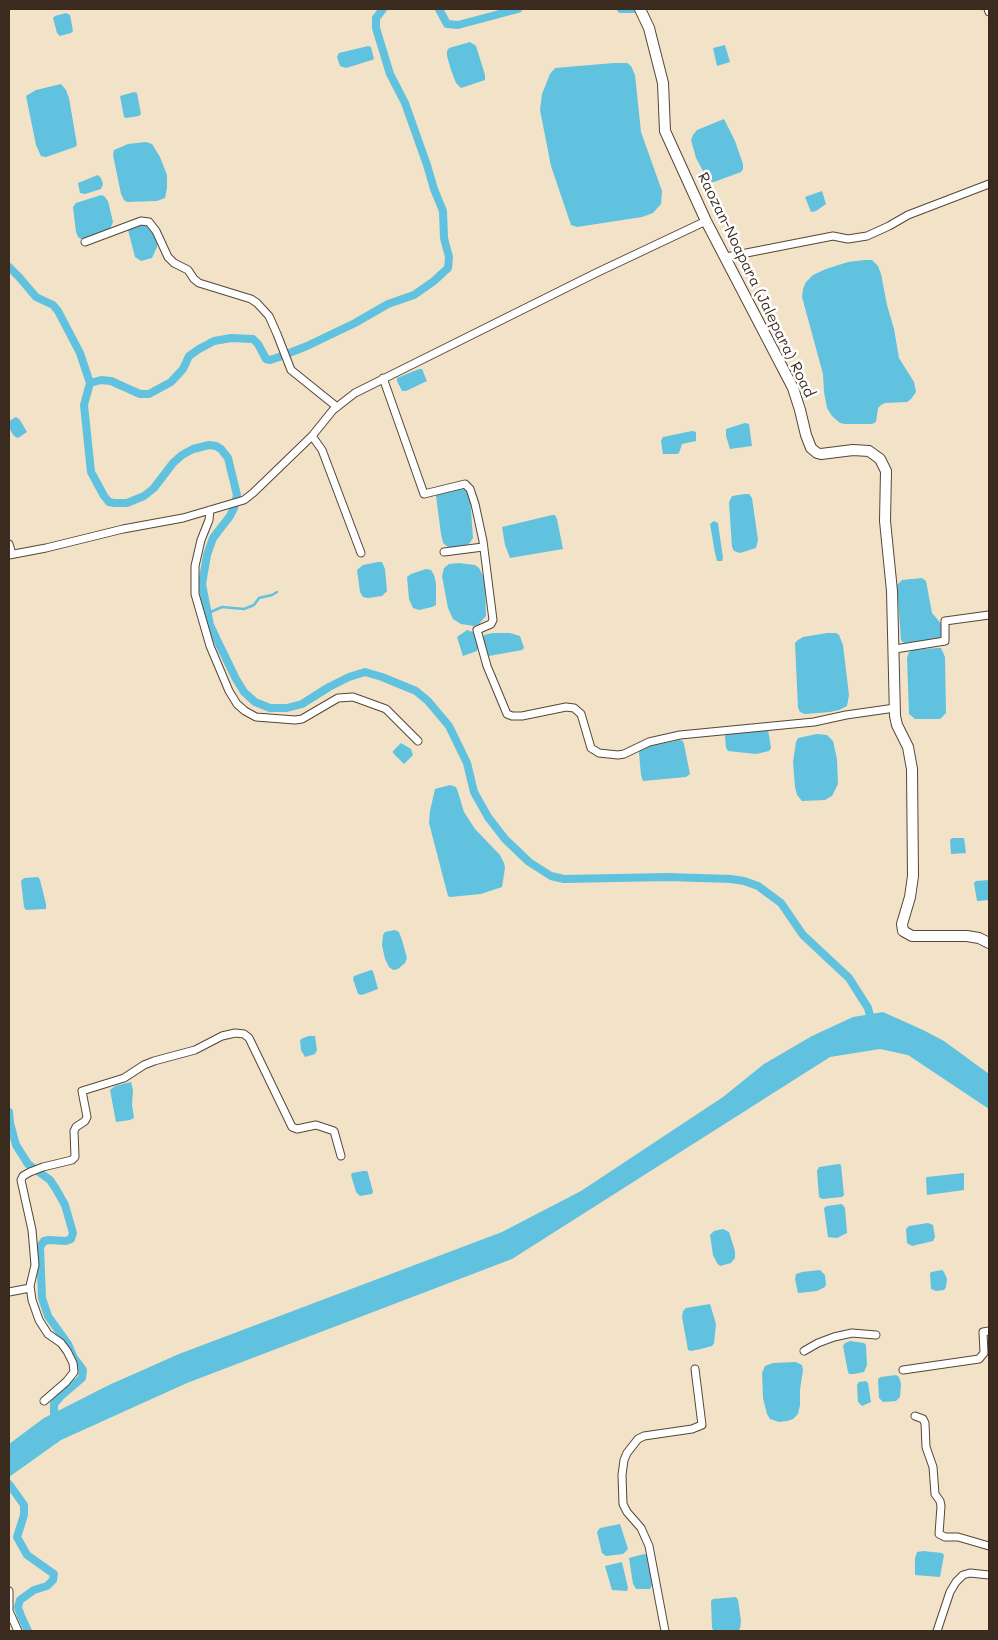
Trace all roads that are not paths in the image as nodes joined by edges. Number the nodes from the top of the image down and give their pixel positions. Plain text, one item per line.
1 (640, 10) edge
2 (989, 184) edge
3 (706, 220) junction
4 (85, 242) dead end
5 (726, 257) junction
6 (383, 378) junction
7 (337, 407) junction
8 (312, 436) junction
9 (210, 510) junction
10 (9, 544) edge
11 (484, 547) junction
12 (444, 552) dead end
13 (361, 553) dead end
14 (10, 554) edge
15 (989, 615) edge
16 (895, 649) junction
17 (895, 708) junction
18 (418, 741) dead end
19 (989, 943) edge
20 (341, 1156) dead end
21 (30, 1288) junction
22 (9, 1292) edge
23 (989, 1331) edge
24 (876, 1335) dead end
25 (804, 1351) dead end
26 (695, 1369) dead end
27 (903, 1370) dead end
28 (44, 1400) dead end
29 (915, 1416) dead end
30 (989, 1546) edge
31 (989, 1575) edge
32 (9, 1591) edge
33 (18, 1631) edge
34 (665, 1631) edge
35 (937, 1631) edge

1 - 3 main road, Raozan-Noapara (Jalepara) Road
2 - 5 street
3 - 5 main road, Raozan-Noapara (Jalepara) Road
3 - 6 street
4 - 7 street
5 - 16 main road, Raozan-Noapara (Jalepara) Road
6 - 7 street
6 - 11 street
7 - 8 street
8 - 9 street
8 - 13 street
9 - 14 street
9 - 18 street
10 - 14 street
11 - 12 street
11 - 17 street
15 - 16 street
16 - 17 main road, Raozan-Noapara (Jalepara) Road
17 - 19 main road, Raozan-Noapara (Jalepara) Road
20 - 21 street
21 - 22 street
21 - 28 street
23 - 27 street
24 - 25 street
26 - 34 street
29 - 30 street
31 - 35 street
32 - 33 street

